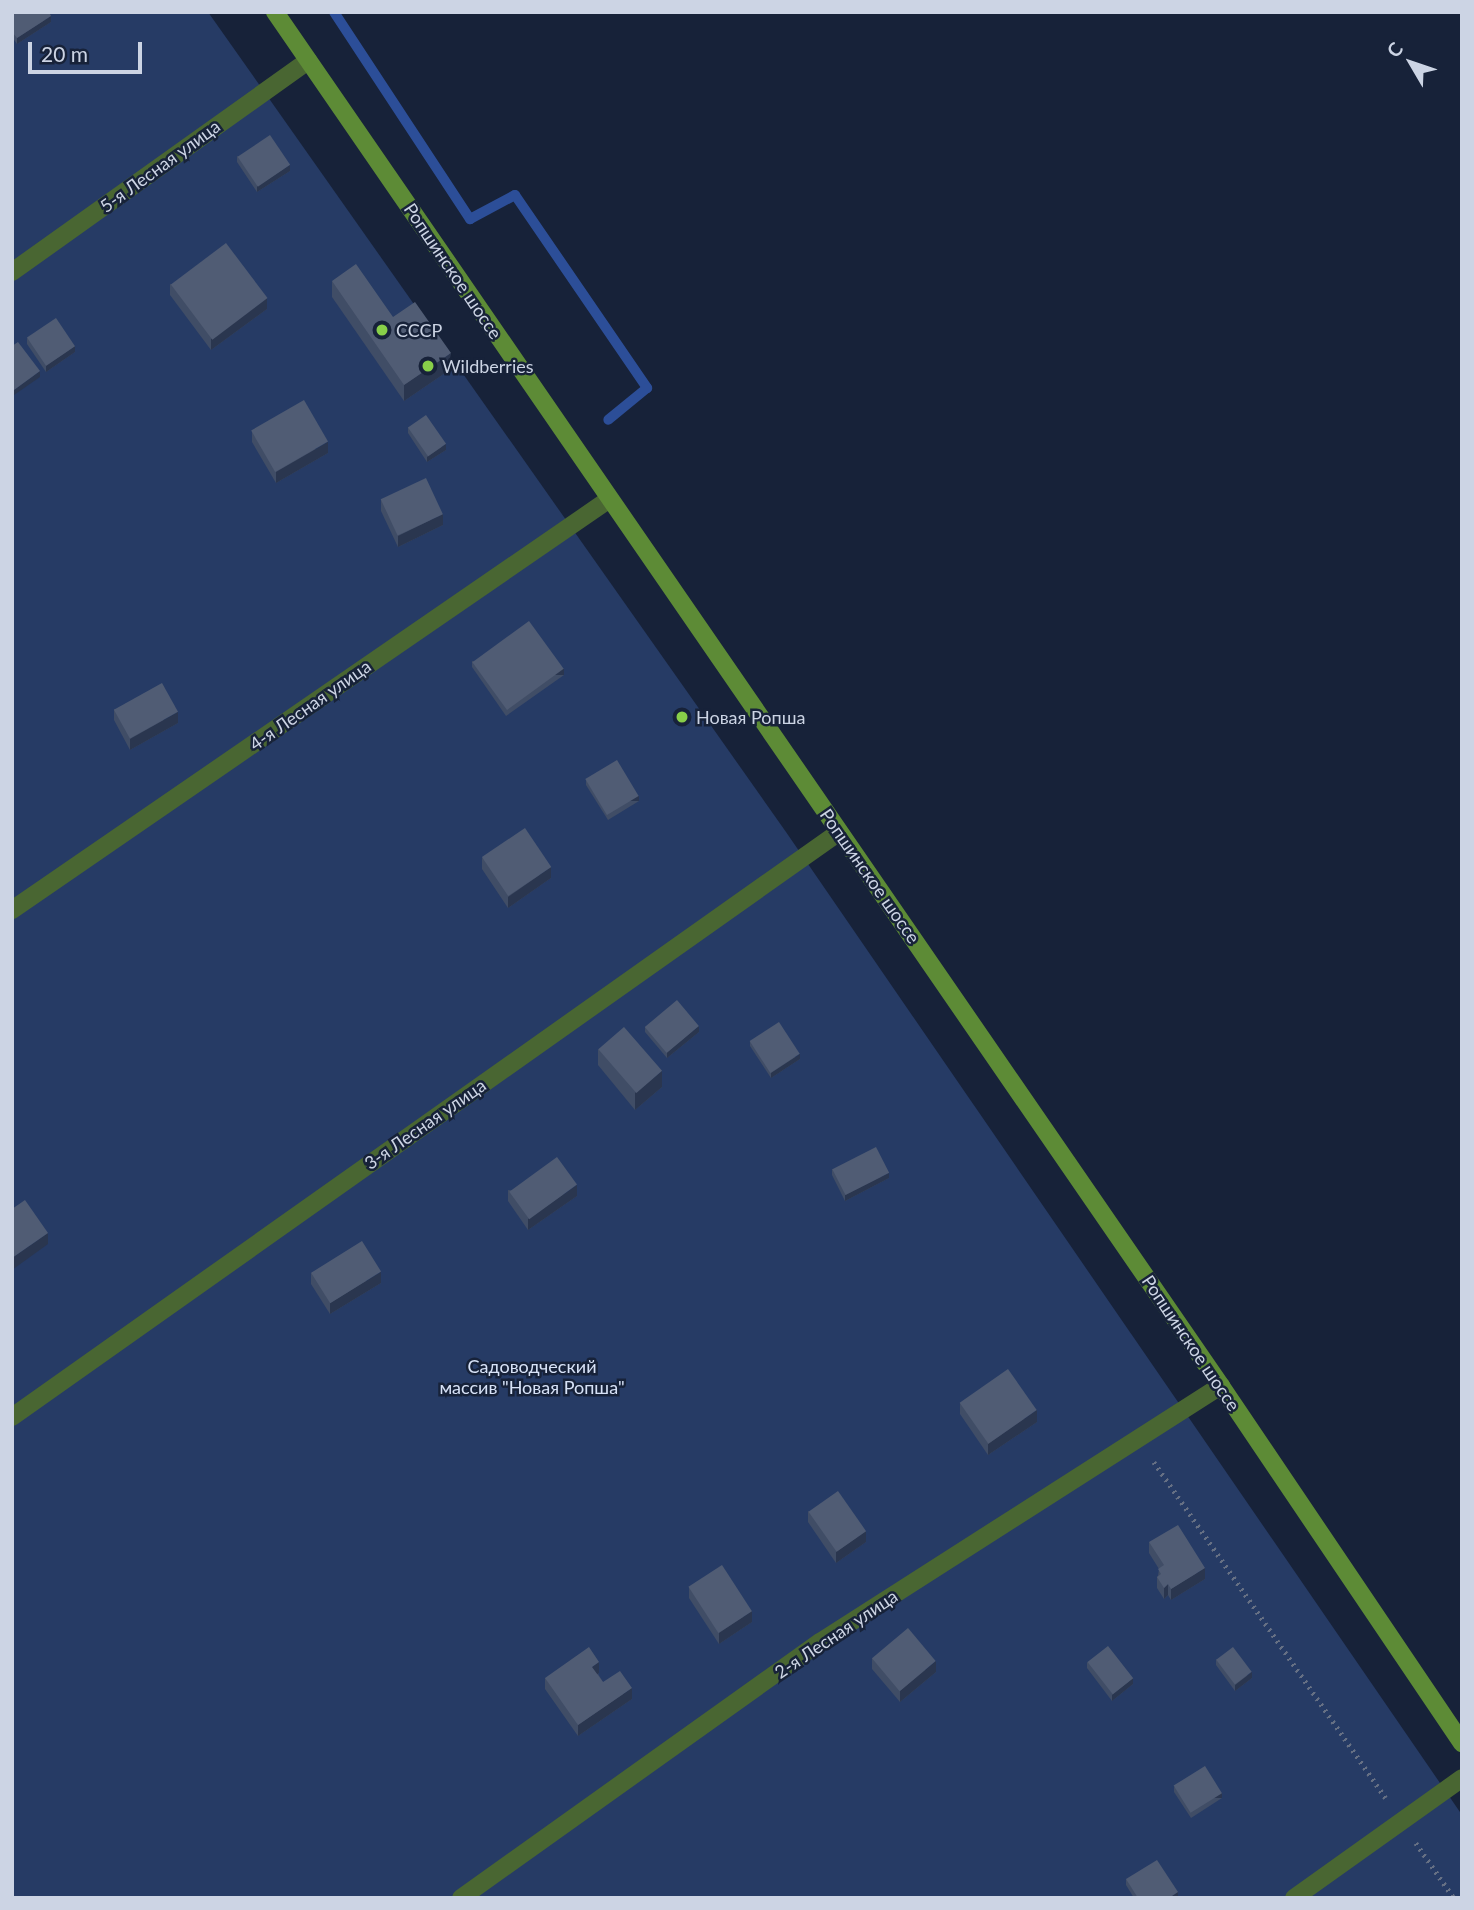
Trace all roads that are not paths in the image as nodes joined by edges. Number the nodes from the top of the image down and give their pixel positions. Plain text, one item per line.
1 (275, 12) edge
2 (308, 61) junction
3 (12, 272) edge
4 (608, 500) junction
5 (839, 831) junction
6 (12, 910) edge
7 (1221, 1386) junction
8 (12, 1417) edge
9 (1462, 1743) edge
10 (1462, 1778) edge
11 (461, 1898) edge
12 (1294, 1898) edge

1 - 2 main road, Ропшинское шоссе
2 - 3 street, 5-я Лесная улица
2 - 4 main road, Ропшинское шоссе
4 - 5 main road, Ропшинское шоссе
4 - 6 street, 4-я Лесная улица
5 - 7 main road, Ропшинское шоссе
5 - 8 street, 3-я Лесная улица
7 - 9 main road, Ропшинское шоссе
7 - 11 street, 2-я Лесная улица
10 - 12 street

